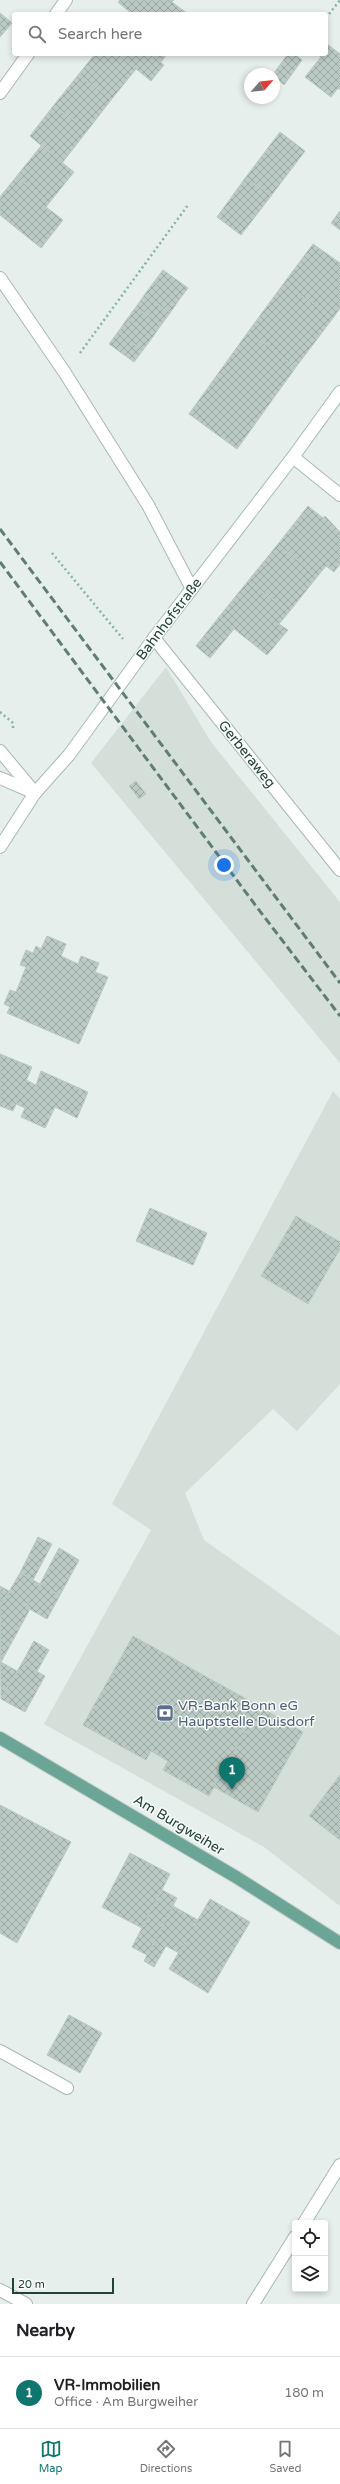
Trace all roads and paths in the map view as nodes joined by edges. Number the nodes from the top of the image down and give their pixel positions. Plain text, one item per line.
1 (66, 0) edge
2 (340, 0) edge
3 (57, 12) edge
4 (328, 15) edge
5 (27, 56) edge
6 (0, 93) edge
7 (188, 205) dead end
8 (0, 278) edge
9 (65, 373) junction
10 (340, 392) edge
11 (293, 458) junction
12 (340, 495) edge
13 (52, 553) dead end
14 (192, 589) junction
15 (154, 638) junction
16 (140, 657) junction
17 (0, 712) edge
18 (13, 723) dead end
19 (0, 751) edge
20 (0, 778) edge
21 (35, 793) junction
22 (0, 847) edge
23 (340, 870) edge
24 (0, 1738) edge
25 (340, 1943) edge
26 (0, 2051) edge
27 (67, 2088) dead end
28 (340, 2165) edge
29 (306, 2220) edge
30 (292, 2242) edge
31 (0, 2290) edge
32 (26, 2304) edge
33 (253, 2304) edge

1 - 3 street
2 - 4 path
5 - 6 street
7 - 9 path
8 - 9 street
9 - 14 street
10 - 11 street, Bahnhofstraße
11 - 12 street
11 - 14 street, Bahnhofstraße
13 - 16 path
14 - 15 street, Bahnhofstraße
15 - 16 street, Bahnhofstraße
15 - 23 street, Gerberaweg
16 - 21 street, Bahnhofstraße
17 - 18 path
19 - 21 street
20 - 21 street
21 - 22 street, Bahnhofstraße
24 - 25 main road, Am Burgweiher
26 - 27 street
28 - 29 street
30 - 33 street
31 - 32 street

